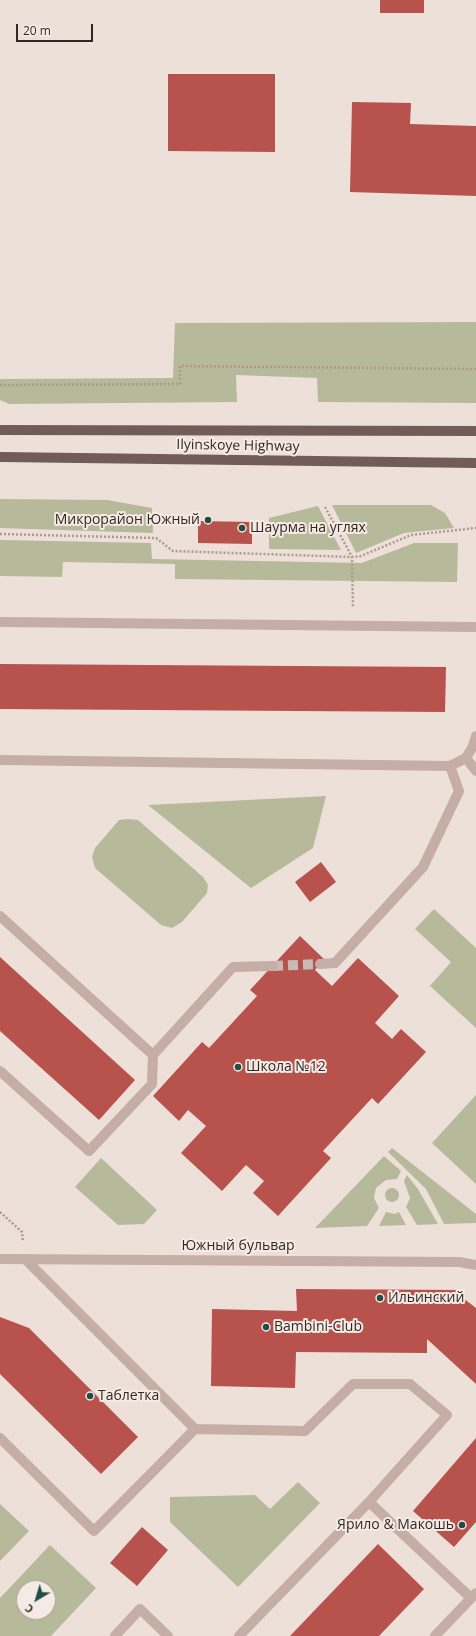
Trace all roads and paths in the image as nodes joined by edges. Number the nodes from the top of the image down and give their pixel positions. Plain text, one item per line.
1 (476, 369) edge
2 (0, 385) edge
3 (0, 430) edge
4 (476, 431) edge
5 (0, 457) edge
6 (476, 463) edge
7 (325, 507) dead end
8 (476, 528) edge
9 (0, 534) edge
10 (352, 557) junction
11 (0, 622) edge
12 (353, 626) junction
13 (476, 627) edge
14 (476, 736) edge
15 (466, 758) junction
16 (0, 760) edge
17 (450, 766) junction
18 (476, 771) edge
19 (0, 916) edge
20 (320, 964) tunnel mouth
21 (273, 966) tunnel mouth
22 (153, 1054) junction
23 (1, 1073) edge
24 (0, 1212) edge
25 (0, 1259) edge
26 (25, 1259) junction
27 (476, 1265) edge
28 (195, 1428) junction
29 (0, 1438) edge
30 (369, 1502) junction
31 (473, 1596) edge
32 (115, 1636) edge
33 (168, 1636) edge
34 (240, 1636) edge
35 (435, 1636) edge

1 - 2 path
3 - 4 main road, Ilyinskoye Highway
5 - 6 main road, Ilyinskoye Highway
7 - 10 path
8 - 10 path
9 - 10 path
10 - 12 path
11 - 12 street
12 - 13 street
14 - 15 street
15 - 17 street
15 - 18 street
16 - 17 street
17 - 20 street
19 - 22 street
21 - 22 street
22 - 23 street
24 - 26 path
25 - 26 street, Южный бульвар
26 - 27 street, Южный бульвар
26 - 28 street
28 - 29 street
28 - 30 street
30 - 31 street
30 - 34 street
31 - 35 street
32 - 33 street

